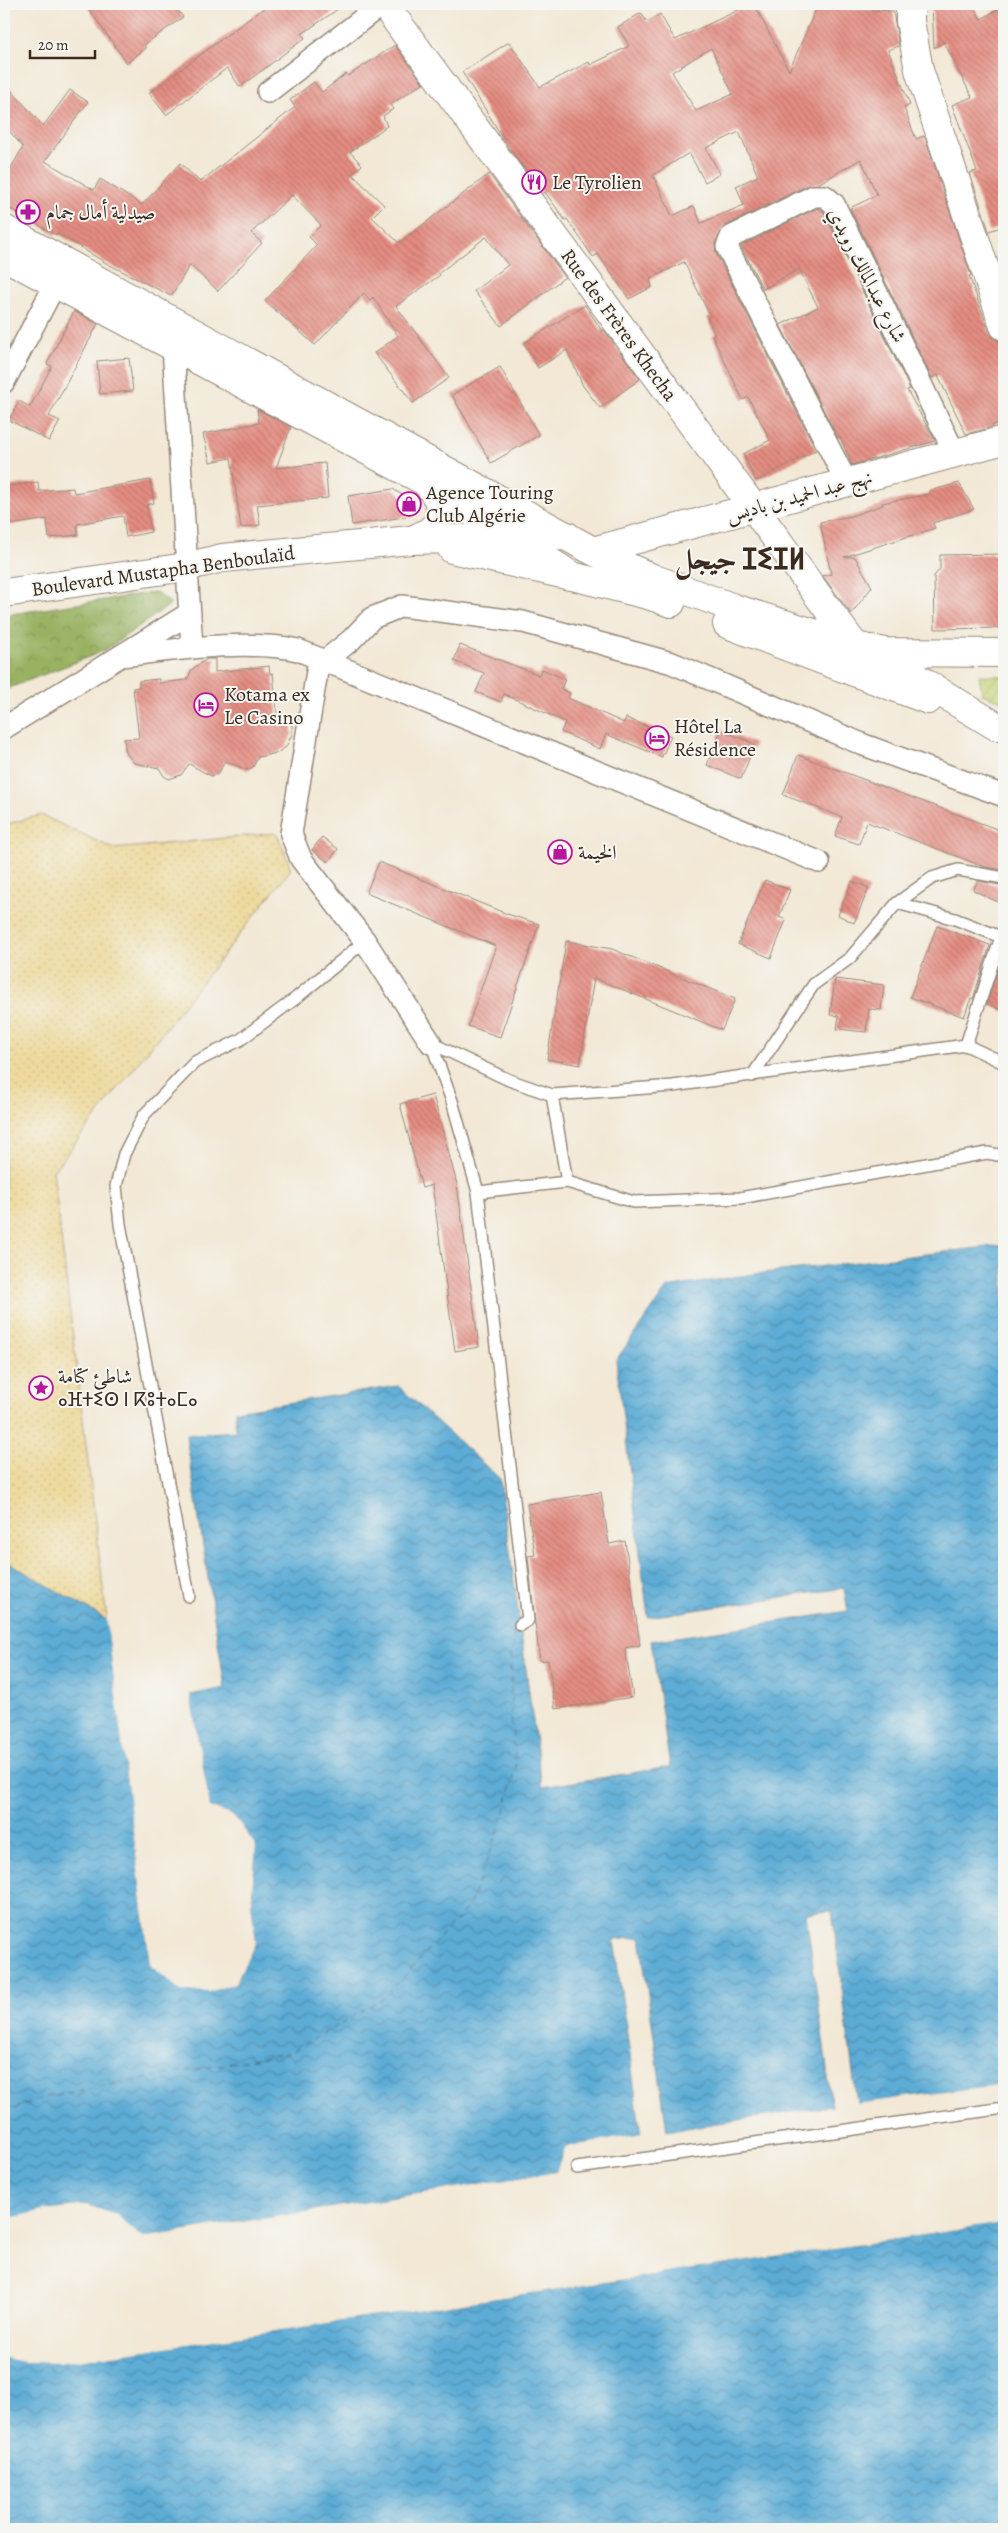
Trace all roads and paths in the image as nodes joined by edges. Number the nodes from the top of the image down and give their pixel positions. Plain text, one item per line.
1 (383, 4) edge
2 (910, 4) edge
3 (268, 92) dead end
4 (4, 230) edge
5 (4, 256) edge
6 (60, 273) junction
7 (1004, 326) edge
8 (173, 347) junction
9 (4, 382) edge
10 (1004, 440) edge
11 (955, 454) junction
12 (426, 482) junction
13 (847, 483) junction
14 (754, 508) junction
15 (567, 536) junction
16 (511, 537) junction
17 (412, 540) junction
18 (602, 555) junction
19 (186, 568) junction
20 (572, 576) junction
21 (4, 594) edge
22 (190, 613) junction
23 (192, 648) junction
24 (992, 652) edge
25 (120, 656) junction
26 (853, 658) junction
27 (322, 660) junction
28 (902, 669) junction
29 (1000, 727) edge
30 (4, 728) edge
31 (1004, 796) edge
32 (819, 862) dead end
33 (1004, 878) edge
34 (897, 903) junction
35 (1002, 938) edge
36 (364, 941) junction
37 (432, 1043) junction
38 (966, 1045) junction
39 (1004, 1063) edge
40 (752, 1076) junction
41 (552, 1095) junction
42 (1004, 1156) edge
43 (567, 1182) junction
44 (478, 1192) junction
45 (189, 1596) dead end
46 (520, 1624) dead end
47 (1004, 2108) edge
48 (577, 2168) dead end

1 - 3 street
1 - 14 main road, Rue des Frères Khecha
2 - 7 main road
4 - 6 main road
5 - 6 main road
6 - 8 main road
6 - 9 street
6 - 15 main road
8 - 12 main road
8 - 19 street
10 - 11 main road, نهج عبد الحميد بن باديس
11 - 13 main road, نهج عبد الحميد بن باديس
11 - 13 street, شارع عبدالمالك رويدي
12 - 16 main road
12 - 17 main road
13 - 14 main road, نهج عبد الحميد بن باديس
14 - 18 main road, نهج عبد الحميد بن باديس
14 - 26 main road, Rue des Frères Khecha
15 - 16 main road
15 - 18 main road
16 - 17 main road
16 - 20 main road
17 - 19 main road, Boulevard Mustapha Benboulaïd
17 - 20 main road
18 - 20 main road, نهج عبد الحميد بن باديس
18 - 26 main road
19 - 21 main road, Boulevard Mustapha Benboulaïd
19 - 22 street
20 - 26 main road
22 - 23 street
22 - 25 street
23 - 25 street
23 - 27 street
24 - 26 main road
24 - 28 main road
25 - 30 street
26 - 28 main road
26 - 29 main road
27 - 31 street
27 - 32 street
27 - 36 street
28 - 29 main road
33 - 34 lane
34 - 35 lane
34 - 40 lane
35 - 38 lane
36 - 37 street
36 - 45 lane
37 - 41 lane
37 - 44 lane
38 - 39 lane
38 - 40 lane
40 - 41 lane
41 - 43 lane
42 - 43 lane
43 - 44 lane
44 - 46 lane
47 - 48 lane

